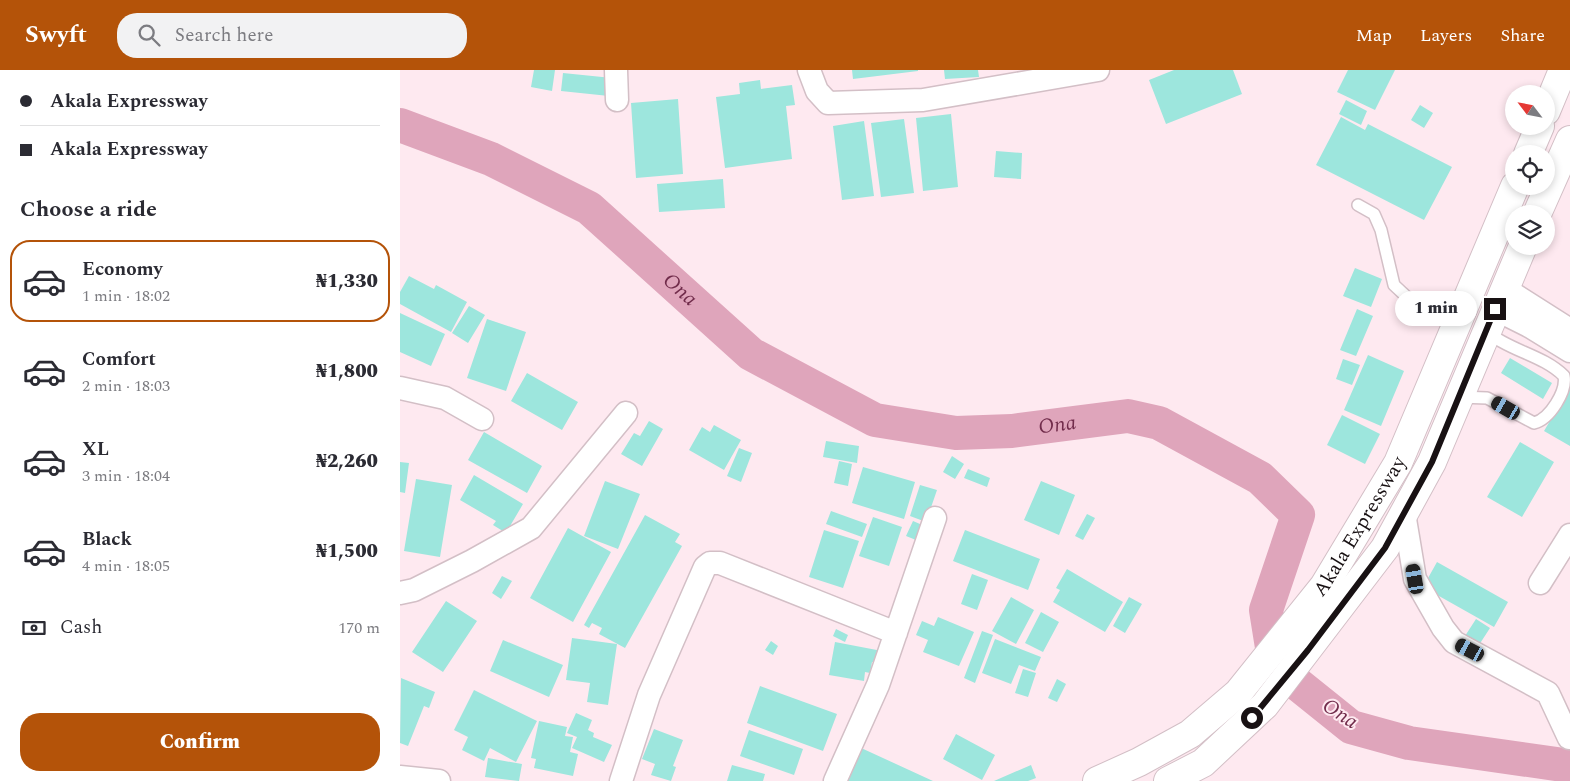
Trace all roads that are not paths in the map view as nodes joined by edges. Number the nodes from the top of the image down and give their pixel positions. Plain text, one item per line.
1 (616, 70) edge
2 (809, 70) edge
3 (1098, 70) edge
4 (1563, 70) edge
5 (1032, 75) edge
6 (1555, 89) edge
7 (617, 100) dead end
8 (1570, 140) edge
9 (1511, 195) edge
10 (1358, 205) dead end
11 (1541, 205) edge
12 (1520, 255) edge
13 (1498, 318) junction
14 (1459, 320) junction
15 (1568, 341) edge
16 (400, 388) edge
17 (1471, 396) junction
18 (626, 413) dead end
19 (482, 418) dead end
20 (1404, 513) junction
21 (936, 518) dead end
22 (1570, 535) edge
23 (1540, 583) dead end
24 (400, 593) edge
25 (896, 633) junction
26 (1569, 738) edge
27 (400, 777) edge
28 (439, 781) edge
29 (621, 781) edge
30 (835, 781) edge
31 (1097, 781) edge
32 (1168, 781) edge

1 - 7 street
2 - 5 street
3 - 5 street
4 - 6 main road
8 - 11 main road
9 - 14 main road, Akala Expressway
10 - 14 lane
12 - 13 main road, Akala Expressway
13 - 15 street
13 - 17 main road, Akala Expressway
13 - 17 lane
14 - 31 main road, Akala Expressway
16 - 19 street
17 - 20 main road, Akala Expressway
18 - 24 street
20 - 26 street
20 - 32 main road, Akala Expressway
21 - 25 street
22 - 23 street
25 - 29 street
25 - 30 street
27 - 28 street

